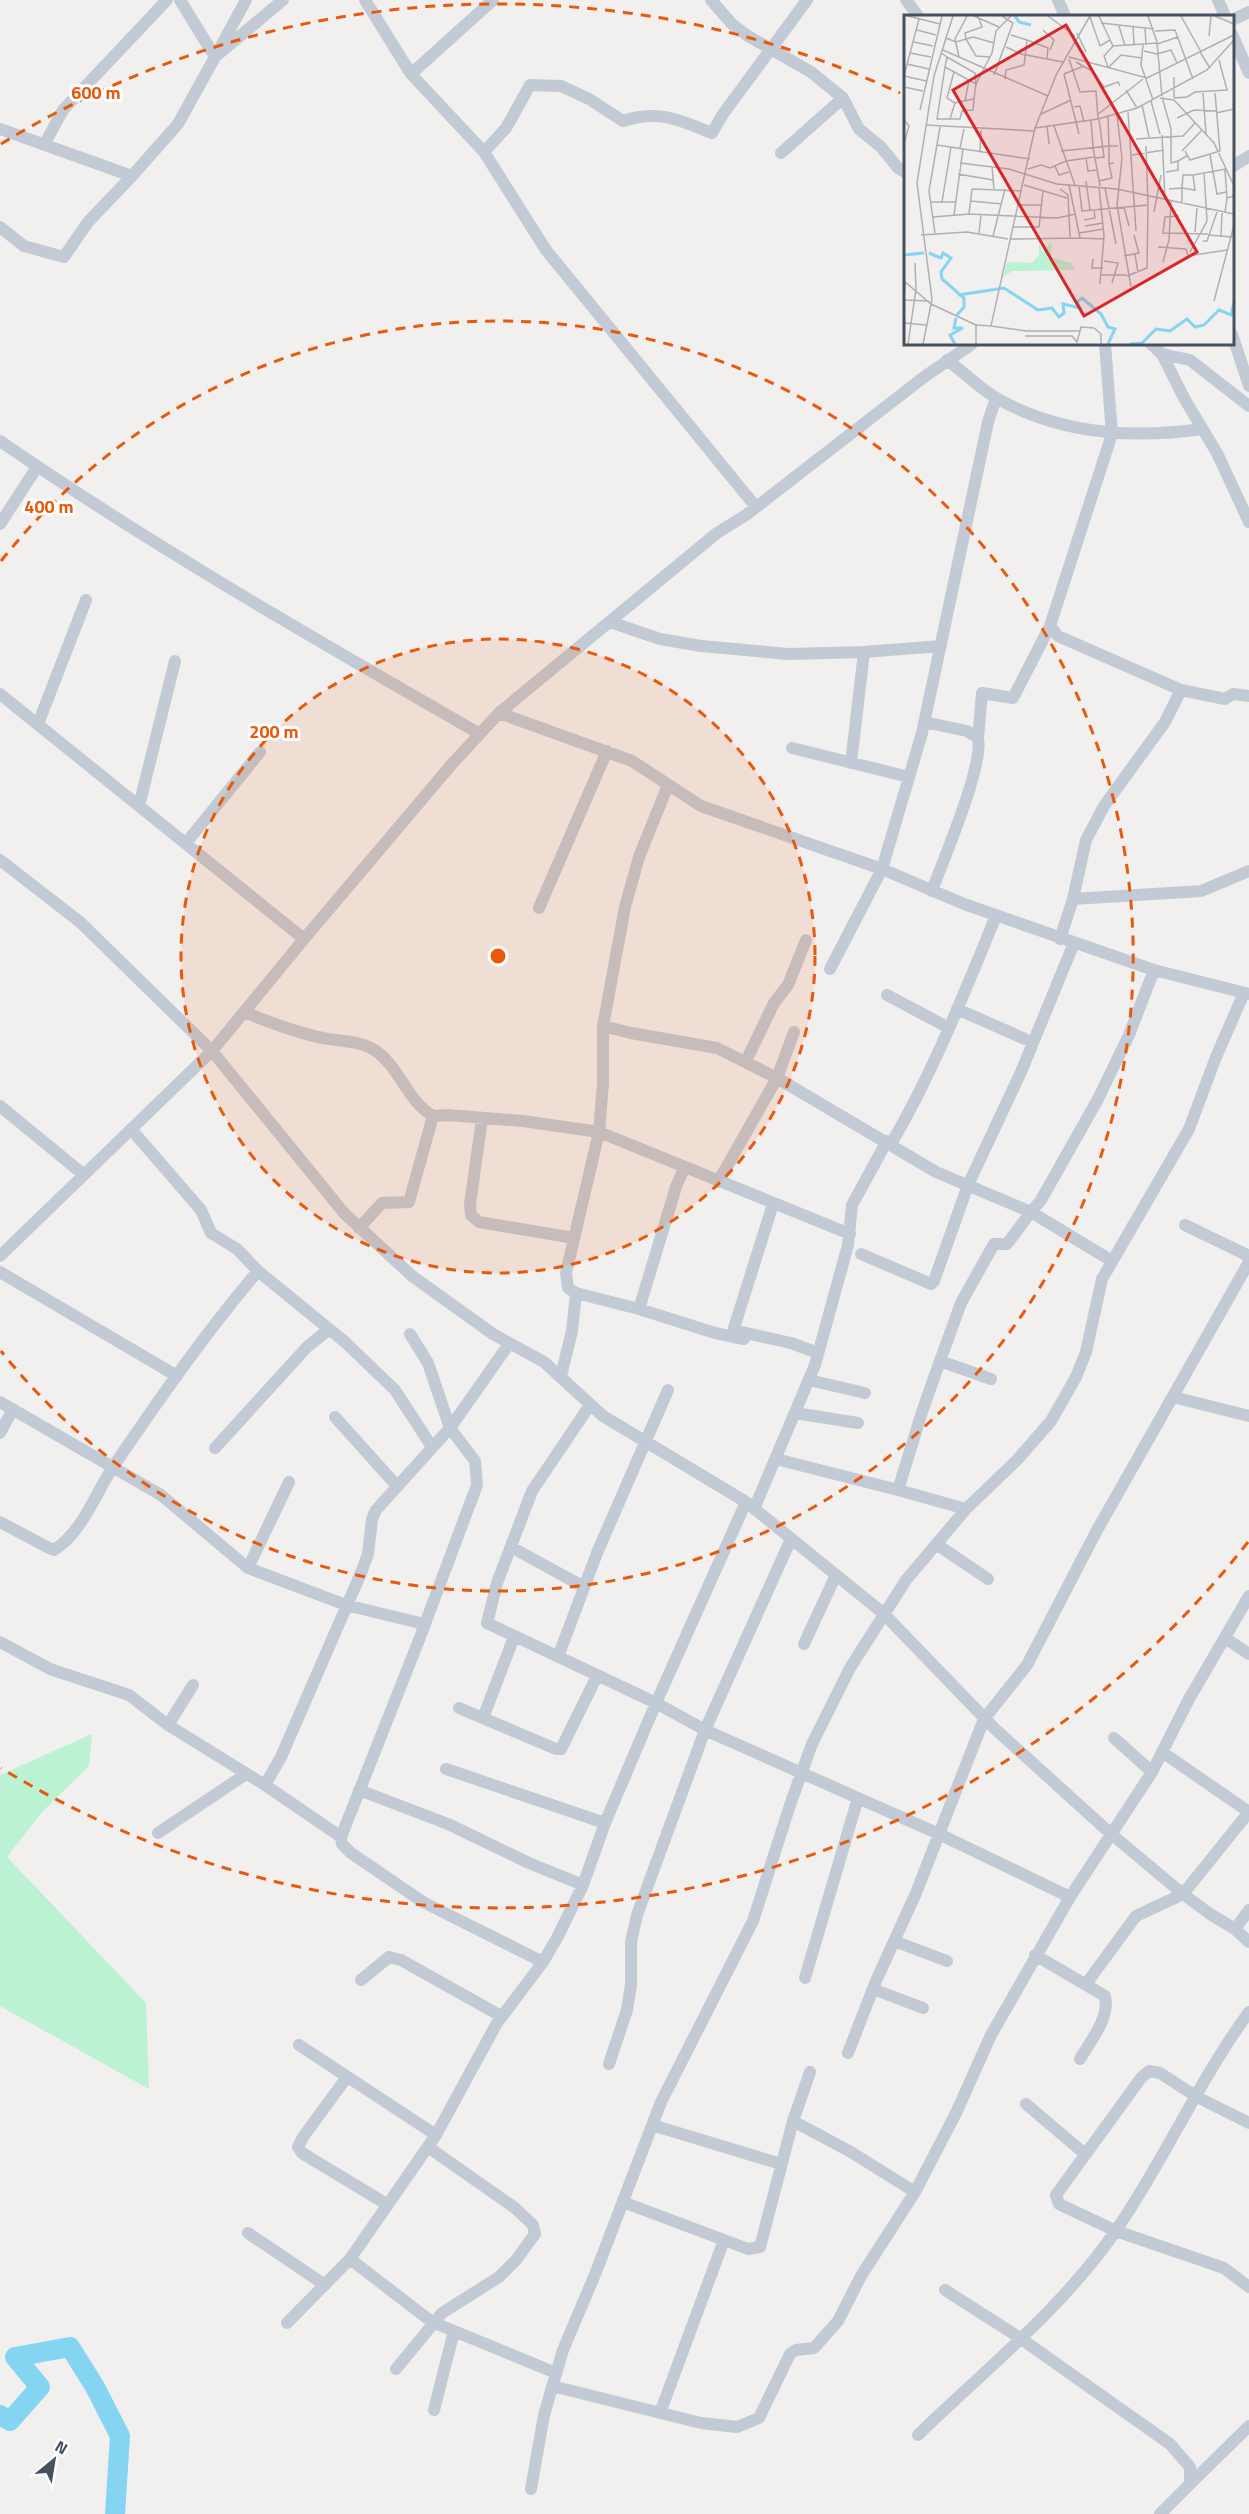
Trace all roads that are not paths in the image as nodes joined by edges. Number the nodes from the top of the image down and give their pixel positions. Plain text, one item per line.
1 (167, 0) edge
2 (180, 0) edge
3 (246, 0) edge
4 (283, 0) edge
5 (365, 0) edge
6 (493, 0) edge
7 (711, 0) edge
8 (807, 0) edge
9 (906, 0) edge
10 (1058, 0) edge
11 (1218, 0) edge
12 (1249, 12) edge
13 (917, 15) edge
14 (1065, 15) edge
15 (1225, 15) edge
16 (1234, 20) edge
17 (1234, 36) edge
18 (769, 50) junction
19 (215, 57) junction
20 (1249, 73) edge
21 (411, 74) junction
22 (843, 98) junction
23 (0, 129) edge
24 (44, 145) junction
25 (484, 152) junction
26 (781, 153) dead end
27 (1249, 156) edge
28 (1234, 166) edge
29 (904, 172) edge
30 (132, 176) junction
31 (0, 227) edge
32 (1234, 337) edge
33 (970, 345) edge
34 (1105, 345) edge
35 (1152, 345) edge
36 (1162, 354) junction
37 (947, 360) junction
38 (1249, 386) edge
39 (996, 398) junction
40 (1249, 406) edge
41 (1202, 429) junction
42 (1112, 434) junction
43 (0, 441) edge
44 (38, 467) junction
45 (756, 507) junction
46 (1249, 522) edge
47 (0, 524) edge
48 (86, 600) dead end
49 (610, 622) junction
50 (1050, 626) junction
51 (941, 646) junction
52 (864, 652) junction
53 (175, 661) dead end
54 (1181, 690) junction
55 (0, 694) edge
56 (1249, 696) edge
57 (499, 713) junction
58 (924, 722) junction
59 (38, 724) junction
60 (480, 734) junction
61 (978, 738) junction
62 (792, 748) dead end
63 (607, 751) junction
64 (260, 752) dead end
65 (851, 763) junction
66 (909, 777) junction
67 (668, 785) junction
68 (139, 806) junction
69 (186, 843) junction
70 (0, 860) edge
71 (882, 869) junction
72 (1249, 871) edge
73 (932, 891) junction
74 (1073, 899) junction
75 (539, 908) dead end
76 (996, 916) junction
77 (304, 939) junction
78 (1060, 939) junction
79 (806, 940) dead end
80 (1074, 944) junction
81 (830, 969) dead end
82 (1154, 970) junction
83 (1247, 994) edge
84 (887, 995) dead end
85 (957, 1009) junction
86 (244, 1012) junction
87 (603, 1026) junction
88 (950, 1028) junction
89 (794, 1032) dead end
90 (1025, 1039) dead end
91 (212, 1051) junction
92 (746, 1061) junction
93 (777, 1078) junction
94 (0, 1106) edge
95 (433, 1116) junction
96 (482, 1119) junction
97 (131, 1129) junction
98 (599, 1132) junction
99 (889, 1142) junction
100 (684, 1168) junction
101 (84, 1175) junction
102 (718, 1182) junction
103 (968, 1185) junction
104 (773, 1204) junction
105 (1031, 1212) junction
106 (1185, 1225) dead end
107 (359, 1228) junction
108 (850, 1234) junction
109 (574, 1238) junction
110 (861, 1254) dead end
111 (0, 1256) edge
112 (1249, 1256) edge
113 (1112, 1261) junction
114 (1249, 1262) edge
115 (258, 1270) junction
116 (0, 1272) edge
117 (576, 1293) junction
118 (639, 1309) junction
119 (328, 1330) junction
120 (410, 1335) dead end
121 (745, 1339) dead end
122 (509, 1344) junction
123 (818, 1353) junction
124 (940, 1361) junction
125 (177, 1376) junction
126 (561, 1376) junction
127 (991, 1379) dead end
128 (809, 1380) junction
129 (668, 1390) dead end
130 (864, 1393) dead end
131 (1173, 1397) junction
132 (0, 1402) edge
133 (590, 1405) junction
134 (13, 1409) junction
135 (795, 1413) junction
136 (1249, 1416) edge
137 (335, 1417) dead end
138 (858, 1423) dead end
139 (450, 1428) junction
140 (0, 1432) edge
141 (646, 1443) junction
142 (432, 1447) junction
143 (215, 1448) dead end
144 (776, 1459) junction
145 (113, 1466) junction
146 (289, 1482) dead end
147 (397, 1486) junction
148 (898, 1491) junction
149 (750, 1505) junction
150 (966, 1509) junction
151 (0, 1522) edge
152 (791, 1539) junction
153 (936, 1544) junction
154 (511, 1547) junction
155 (248, 1568) junction
156 (836, 1575) junction
157 (988, 1579) dead end
158 (584, 1587) junction
159 (1249, 1596) edge
160 (346, 1605) junction
161 (883, 1613) junction
162 (424, 1624) junction
163 (514, 1637) junction
164 (1225, 1638) junction
165 (0, 1642) edge
166 (804, 1644) dead end
167 (1249, 1654) edge
168 (558, 1657) junction
169 (597, 1676) junction
170 (193, 1685) dead end
171 (656, 1703) junction
172 (459, 1708) dead end
173 (483, 1718) junction
174 (984, 1719) junction
175 (168, 1725) junction
176 (705, 1730) junction
177 (1114, 1738) dead end
178 (1162, 1752) junction
179 (446, 1769) dead end
180 (1152, 1772) junction
181 (802, 1773) junction
182 (246, 1774) junction
183 (265, 1785) junction
184 (359, 1790) junction
185 (858, 1798) junction
186 (1249, 1812) edge
187 (605, 1823) junction
188 (158, 1833) dead end
189 (1110, 1833) junction
190 (939, 1834) junction
191 (341, 1837) junction
192 (583, 1885) junction
193 (1183, 1894) junction
194 (1070, 1897) junction
195 (1249, 1910) edge
196 (1235, 1929) junction
197 (894, 1941) junction
198 (1249, 1942) edge
199 (1035, 1955) junction
200 (947, 1961) dead end
201 (543, 1962) junction
202 (805, 1978) dead end
203 (361, 1980) dead end
204 (1086, 1984) junction
205 (873, 1989) junction
206 (923, 2008) dead end
207 (1249, 2012) edge
208 (501, 2016) junction
209 (299, 2045) dead end
210 (848, 2053) dead end
211 (1080, 2059) dead end
212 (609, 2064) dead end
213 (810, 2072) dead end
214 (347, 2077) junction
215 (1197, 2097) junction
216 (1026, 2104) dead end
217 (793, 2121) junction
218 (1249, 2123) edge
219 (652, 2125) junction
220 (436, 2135) junction
221 (428, 2147) junction
222 (1085, 2154) junction
223 (781, 2164) junction
224 (915, 2192) junction
225 (623, 2202) junction
226 (388, 2205) junction
227 (1116, 2231) junction
228 (248, 2233) dead end
229 (724, 2240) junction
230 (350, 2259) junction
231 (325, 2285) junction
232 (1249, 2287) edge
233 (945, 2290) dead end
234 (432, 2322) junction
235 (287, 2323) dead end
236 (454, 2331) junction
237 (1020, 2338) junction
238 (396, 2369) dead end
239 (556, 2373) junction
240 (552, 2386) junction
241 (434, 2410) dead end
242 (660, 2413) junction
243 (1249, 2426) edge
244 (918, 2435) dead end
245 (1190, 2484) junction
246 (531, 2489) dead end
247 (1160, 2514) edge

1 - 24 street
2 - 19 street
3 - 19 street
4 - 19 street
5 - 21 street
6 - 21 street
7 - 18 street
8 - 18 street
9 - 13 street
10 - 14 street
11 - 15 street
12 - 16 street
17 - 20 street
18 - 22 street
18 - 25 street
19 - 30 street
21 - 25 street
22 - 26 street
22 - 29 street
23 - 24 street
24 - 30 street
25 - 45 street
27 - 28 street
30 - 31 street
32 - 38 street
33 - 37 street
34 - 42 street
35 - 36 street
36 - 40 street
36 - 41 street
37 - 39 street
37 - 45 street
39 - 42 street
39 - 51 street
41 - 42 street
41 - 46 street
42 - 50 street
43 - 44 street
44 - 47 street
44 - 60 street
45 - 49 street
48 - 59 street
49 - 52 street
49 - 57 street
50 - 54 street
50 - 61 street
51 - 52 street
51 - 58 street
52 - 65 street
53 - 68 street
54 - 56 street
54 - 74 street
55 - 59 street
57 - 60 street
57 - 63 street
58 - 61 street
58 - 66 street
59 - 68 street
60 - 77 street
61 - 73 street
62 - 65 street
63 - 67 street
63 - 75 street
64 - 69 street
65 - 66 street
66 - 71 street
67 - 71 street
67 - 87 street
68 - 69 street
69 - 77 street
70 - 91 street
71 - 73 street
71 - 81 street
72 - 74 street
73 - 76 street
74 - 78 street
76 - 78 street
76 - 85 street
77 - 86 street
78 - 80 street
79 - 92 street
80 - 82 street
80 - 103 street
82 - 83 street
82 - 105 street
83 - 113 street
84 - 88 street
85 - 88 street
85 - 90 street
86 - 91 street
86 - 95 street
87 - 92 street
87 - 98 street
88 - 99 street
89 - 93 street
91 - 97 street
91 - 107 street
92 - 93 street
93 - 99 street
93 - 102 street
94 - 101 street
95 - 96 street
95 - 107 street
96 - 98 street
96 - 109 street
97 - 101 street
97 - 115 street
98 - 100 street
98 - 109 street
99 - 103 street
99 - 108 street
100 - 102 street
100 - 118 street
101 - 111 street
102 - 104 street
103 - 105 street
103 - 110 street
104 - 108 street
104 - 123 street
105 - 113 street
105 - 124 street
106 - 112 street
107 - 122 street
108 - 123 street
109 - 117 street
113 - 150 street
114 - 131 street
115 - 119 street
115 - 125 street
116 - 125 street
117 - 118 street
117 - 126 street
118 - 121 street
119 - 142 street
119 - 143 street
120 - 139 street
122 - 126 street
122 - 139 street
123 - 128 street
124 - 127 street
124 - 148 street
125 - 145 street
126 - 133 street
128 - 130 street
128 - 135 street
129 - 141 street
131 - 136 street
131 - 174 street
132 - 134 street
133 - 141 street
133 - 154 street
134 - 140 street
134 - 145 street
135 - 138 street
135 - 144 street
137 - 147 street
139 - 142 street
139 - 162 street
141 - 149 street
141 - 158 street
142 - 147 street
144 - 148 street
144 - 149 street
145 - 151 street
145 - 155 street
146 - 155 street
147 - 160 street
148 - 150 street
149 - 152 street
149 - 171 street
150 - 153 street
152 - 156 street
152 - 176 street
153 - 157 street
153 - 161 street
154 - 158 street
154 - 163 street
155 - 160 street
156 - 161 street
156 - 166 street
158 - 168 street
159 - 164 street
160 - 162 street
160 - 183 street
161 - 174 street
161 - 181 street
162 - 184 street
163 - 168 street
163 - 173 street
164 - 167 street
164 - 178 street
165 - 175 street
168 - 169 street
169 - 171 street
169 - 173 street
170 - 175 street
171 - 176 street
171 - 187 street
172 - 173 street
174 - 189 street
174 - 190 street
175 - 182 street
176 - 181 street
176 - 212 street
177 - 180 street
178 - 180 street
178 - 186 street
179 - 187 street
180 - 189 street
181 - 185 street
181 - 219 street
182 - 183 street
182 - 188 street
183 - 191 street
184 - 191 street
184 - 192 street
185 - 190 street
185 - 202 street
186 - 193 street
187 - 192 street
189 - 193 street
189 - 194 street
190 - 194 street
190 - 197 street
191 - 201 street
192 - 201 street
193 - 196 street
193 - 204 street
194 - 199 street
195 - 196 street
196 - 198 street
197 - 200 street
197 - 205 street
199 - 204 street
199 - 224 street
201 - 208 street
203 - 208 street
204 - 211 street
205 - 206 street
205 - 210 street
207 - 215 street
208 - 220 street
209 - 214 street
213 - 217 street
214 - 220 street
214 - 226 street
215 - 218 street
215 - 222 street
215 - 227 street
216 - 222 street
217 - 223 street
217 - 224 street
219 - 223 street
219 - 225 street
220 - 221 street
221 - 226 street
221 - 234 street
222 - 227 street
223 - 229 street
224 - 242 street
225 - 229 street
225 - 239 street
226 - 230 street
227 - 232 street
227 - 237 street
228 - 231 street
229 - 242 street
230 - 231 street
230 - 234 street
231 - 235 street
233 - 237 street
234 - 236 street
234 - 238 street
236 - 239 street
236 - 241 street
237 - 244 street
237 - 245 street
239 - 240 street
240 - 242 street
240 - 246 street
243 - 245 street
245 - 247 street

